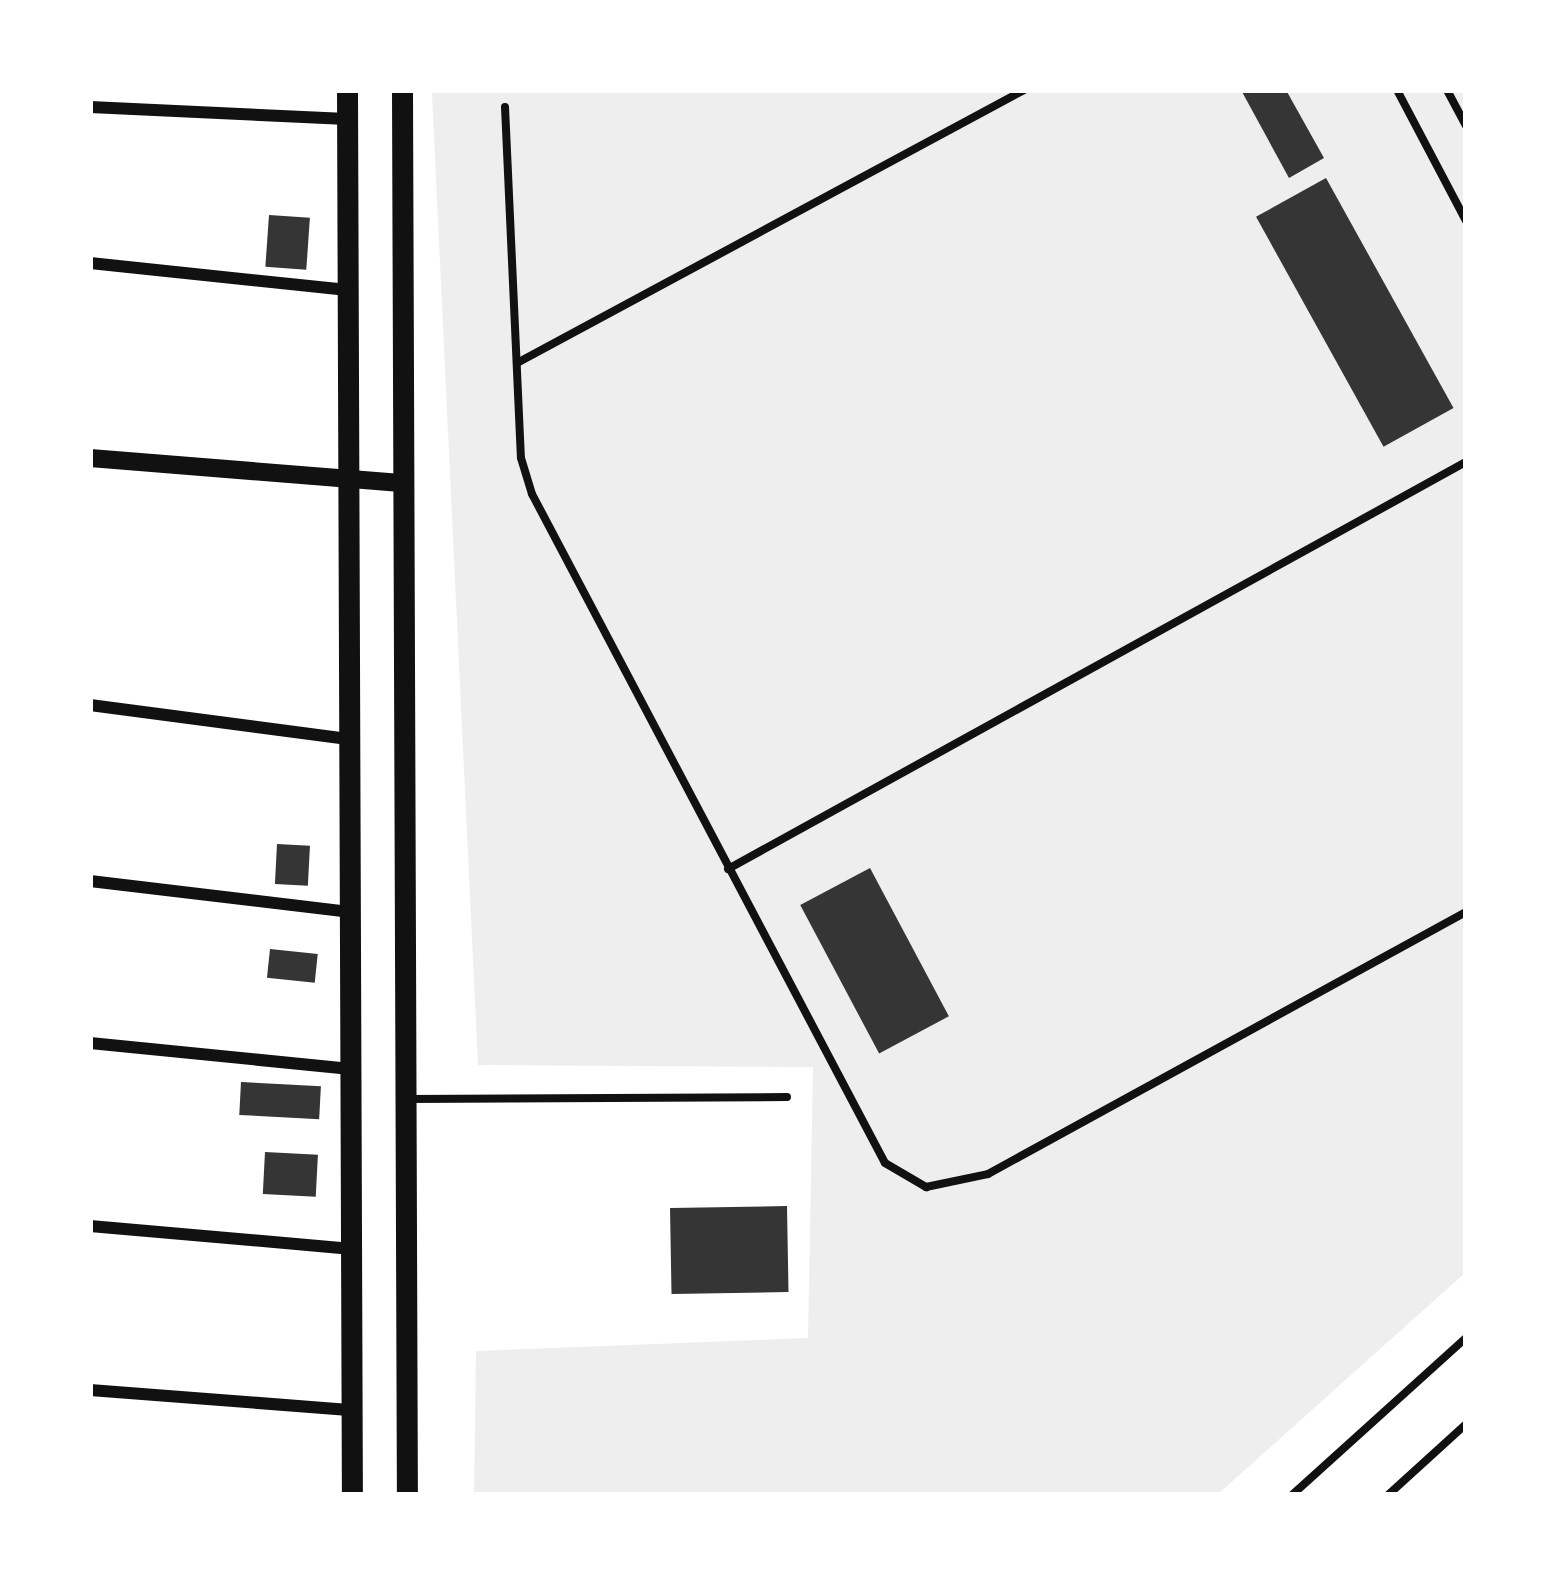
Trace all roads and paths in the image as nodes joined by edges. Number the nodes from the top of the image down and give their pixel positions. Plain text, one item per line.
1 (347, 90) edge
2 (402, 90) edge
3 (1024, 90) edge
4 (1397, 90) edge
5 (1447, 90) edge
6 (90, 107) edge
7 (506, 107) dead end
8 (347, 119) junction
9 (1466, 125) edge
10 (1466, 221) edge
11 (90, 263) edge
12 (349, 290) junction
13 (518, 363) junction
14 (90, 458) edge
15 (1466, 462) edge
16 (349, 479) junction
17 (404, 483) junction
18 (90, 705) edge
19 (351, 739) junction
20 (728, 869) junction
21 (90, 881) edge
22 (351, 912) junction
23 (1466, 912) edge
24 (90, 1043) edge
25 (351, 1069) junction
26 (787, 1097) dead end
27 (406, 1099) junction
28 (90, 1226) edge
29 (352, 1249) junction
30 (1466, 1338) edge
31 (90, 1390) edge
32 (352, 1410) junction
33 (1466, 1424) edge
34 (352, 1495) edge
35 (407, 1495) edge
36 (1292, 1495) edge
37 (1388, 1495) edge

1 - 8 main road
2 - 17 main road
3 - 13 lane
4 - 10 lane
5 - 9 lane
6 - 8 street
7 - 13 lane
8 - 12 main road
11 - 12 street
12 - 16 main road
13 - 20 lane
14 - 16 street
15 - 20 lane
16 - 17 street
16 - 19 main road
17 - 27 main road
18 - 19 street
19 - 22 main road
20 - 23 lane
21 - 22 street
22 - 25 main road
24 - 25 street
25 - 29 main road
26 - 27 lane
27 - 35 main road
28 - 29 street
29 - 32 main road
30 - 36 lane
31 - 32 street
32 - 34 main road
33 - 37 lane

